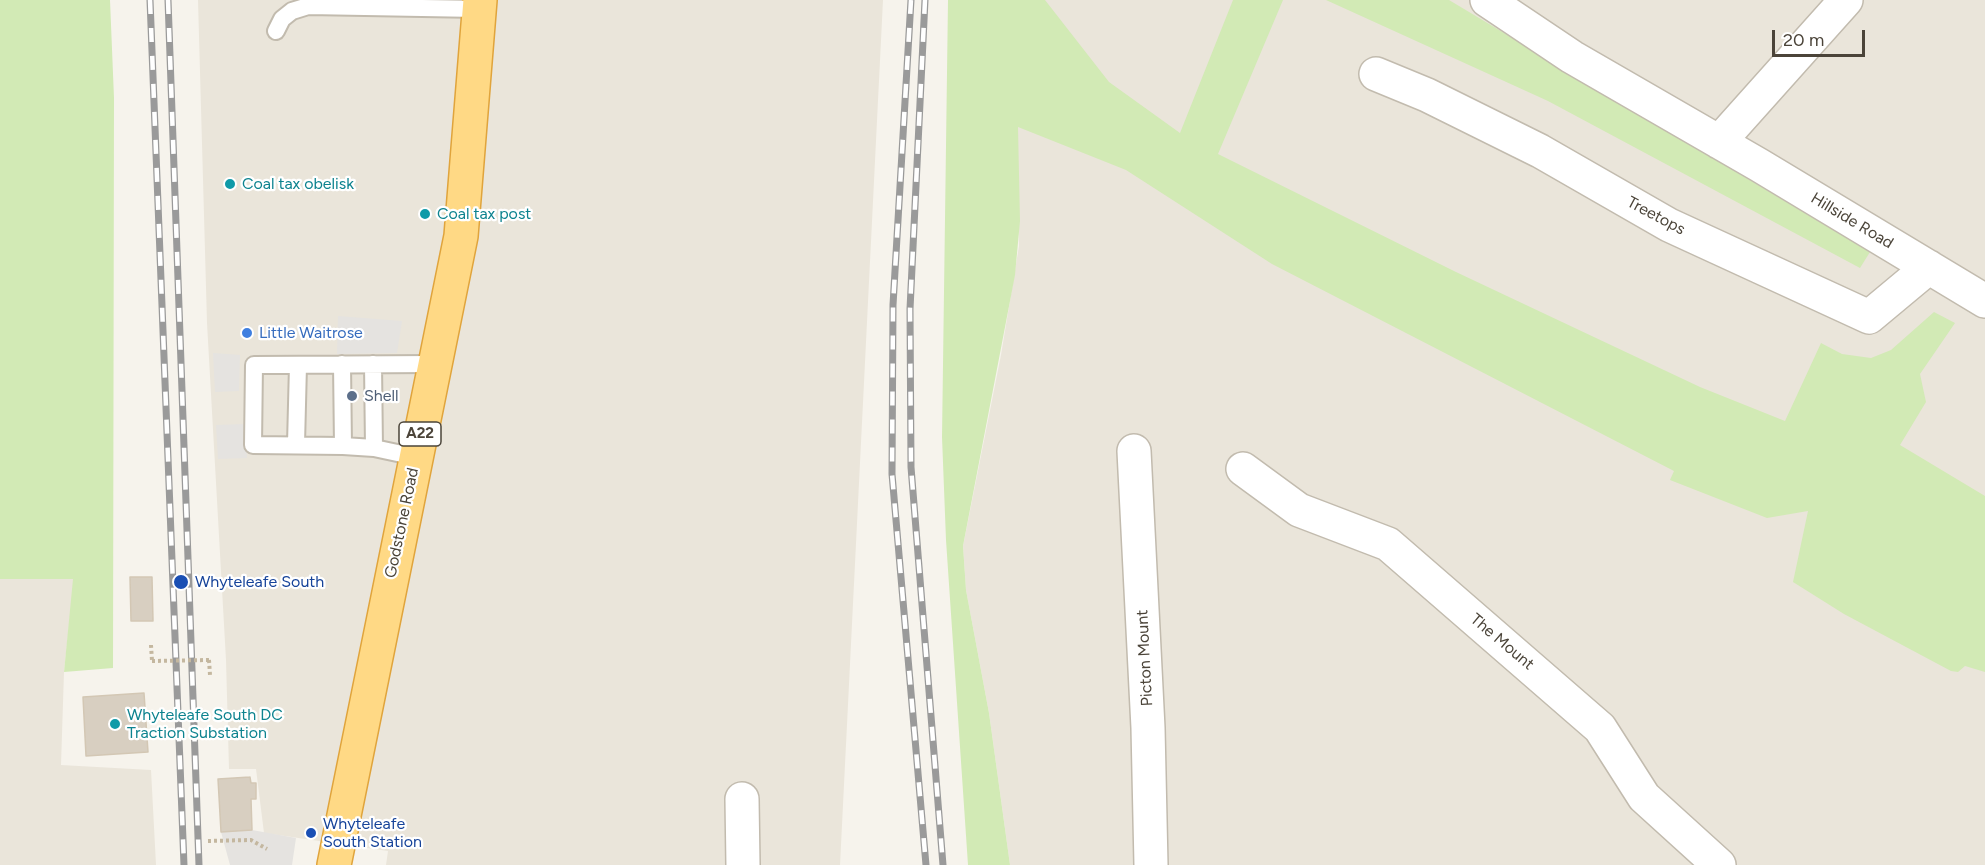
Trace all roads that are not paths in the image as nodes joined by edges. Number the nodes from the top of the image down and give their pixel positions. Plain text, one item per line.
1 (1488, 0) edge
2 (1846, 0) edge
3 (480, 4) edge
4 (276, 31) dead end
5 (1376, 74) dead end
6 (1719, 142) junction
7 (1929, 267) junction
8 (1985, 302) edge
9 (342, 364) junction
10 (373, 364) junction
11 (435, 364) junction
12 (298, 365) junction
13 (296, 444) junction
14 (343, 446) junction
15 (374, 448) junction
16 (1134, 451) dead end
17 (416, 457) junction
18 (1243, 469) dead end
19 (741, 799) dead end
20 (334, 865) edge
21 (743, 865) edge
22 (1151, 865) edge
23 (1719, 865) edge

1 - 6 street, Hillside Road
2 - 6 street
3 - 4 lane
3 - 11 highway, Godstone Road / A22
5 - 7 street, Treetops
6 - 7 street, Hillside Road
7 - 8 street, Hillside Road
9 - 10 lane
9 - 12 lane
9 - 14 lane
10 - 11 lane
10 - 15 lane
11 - 17 highway, Godstone Road / A22
12 - 13 lane
12 - 13 lane
13 - 14 lane
14 - 15 lane
15 - 17 lane
16 - 22 street, Picton Mount
17 - 20 highway, Godstone Road / A22
18 - 23 street, The Mount
19 - 21 street

